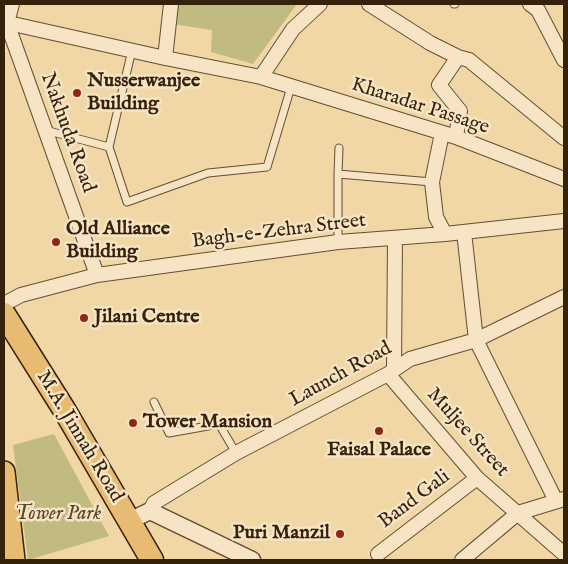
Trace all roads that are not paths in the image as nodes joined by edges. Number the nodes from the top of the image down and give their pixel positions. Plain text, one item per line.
1 (12, 4) edge
2 (171, 4) edge
3 (320, 4) edge
4 (369, 4) edge
5 (538, 6) edge
6 (5, 23) edge
7 (132, 50) junction
8 (458, 57) junction
9 (165, 58) junction
10 (564, 60) edge
11 (261, 77) junction
12 (291, 87) junction
13 (44, 130) junction
14 (449, 135) junction
15 (564, 138) edge
16 (109, 148) junction
17 (339, 148) dead end
18 (338, 174) junction
19 (564, 179) edge
20 (432, 182) junction
21 (564, 221) edge
22 (464, 232) junction
23 (446, 234) junction
24 (395, 239) junction
25 (338, 242) junction
26 (97, 275) junction
27 (564, 297) edge
28 (4, 304) edge
29 (4, 314) edge
30 (476, 340) junction
31 (391, 372) junction
32 (154, 402) dead end
33 (236, 453) junction
34 (4, 472) edge
35 (477, 478) junction
36 (560, 500) edge
37 (150, 511) junction
38 (518, 513) junction
39 (129, 521) junction
40 (378, 554) dead end
41 (564, 554) edge
42 (14, 560) edge
43 (152, 560) edge
44 (252, 560) edge
45 (462, 560) edge

1 - 6 street
2 - 9 street
3 - 11 street
4 - 8 street
5 - 10 street
6 - 7 street, Kharadar Passage
6 - 13 street, Nakhuda Road
7 - 9 street, Kharadar Passage
7 - 16 lane
8 - 14 street
8 - 15 street
9 - 11 street, Kharadar Passage
11 - 12 street, Kharadar Passage
12 - 14 street, Kharadar Passage
12 - 16 lane
13 - 16 lane
13 - 26 street, Nakhuda Road
14 - 19 street, Kharadar Passage
14 - 20 street
17 - 18 lane
18 - 20 lane
18 - 25 lane
20 - 23 street
21 - 22 street, Bagh-e-Zehra Street
22 - 23 street, Bagh-e-Zehra Street
22 - 30 street
23 - 24 street, Bagh-e-Zehra Street
24 - 25 street, Bagh-e-Zehra Street
24 - 31 street
25 - 26 street, Bagh-e-Zehra Street
26 - 28 street, Bagh-e-Zehra Street
27 - 30 street, Launch Road
29 - 39 highway, M.A. Jinnah Road
30 - 31 street, Launch Road
30 - 36 street
31 - 33 street, Launch Road
31 - 35 street, Muljee Street
32 - 33 lane
33 - 37 street, Launch Road
34 - 42 main road
35 - 38 street, Muljee Street
35 - 40 street, Band Gali
36 - 38 street
37 - 39 street
37 - 44 street
38 - 41 street, Muljee Street
38 - 45 street
39 - 43 highway, M.A. Jinnah Road

